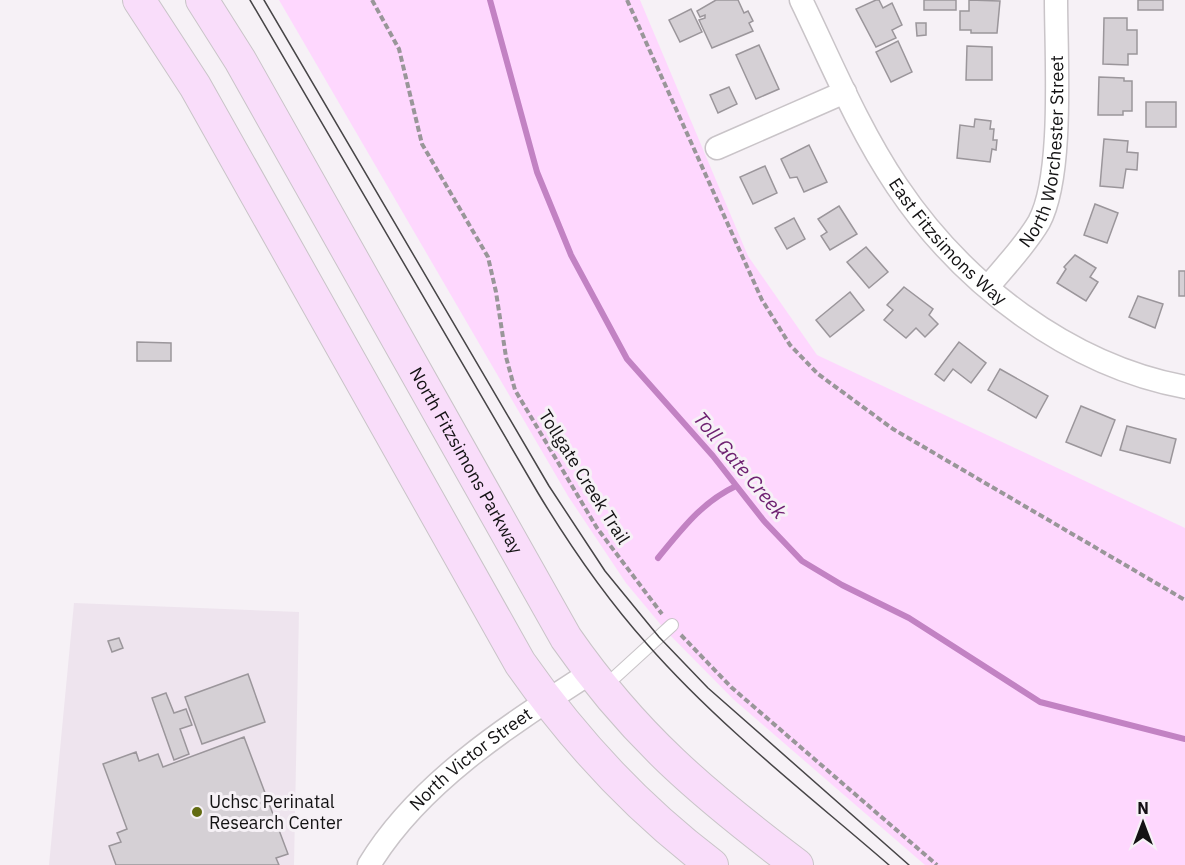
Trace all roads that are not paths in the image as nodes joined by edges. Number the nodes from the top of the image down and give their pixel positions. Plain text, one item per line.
1 (139, 0) edge
2 (202, 0) edge
3 (801, 0) edge
4 (1056, 0) edge
5 (845, 92) junction
6 (717, 148) dead end
7 (988, 287) junction
8 (1185, 387) edge
9 (672, 625) road end
10 (596, 681) junction
11 (546, 701) junction
12 (369, 865) edge
13 (712, 865) edge
14 (797, 865) edge

1 - 11 main road
2 - 10 main road, North Fitzsimons Parkway
3 - 5 street, East Fitzsimons Way
4 - 7 street, North Worchester Street
5 - 6 street
5 - 7 street, East Fitzsimons Way
7 - 8 street, East Fitzsimons Way
9 - 10 lane
10 - 11 street, North Victor Street
10 - 14 main road, North Fitzsimons Parkway
11 - 12 street, North Victor Street
11 - 13 main road

